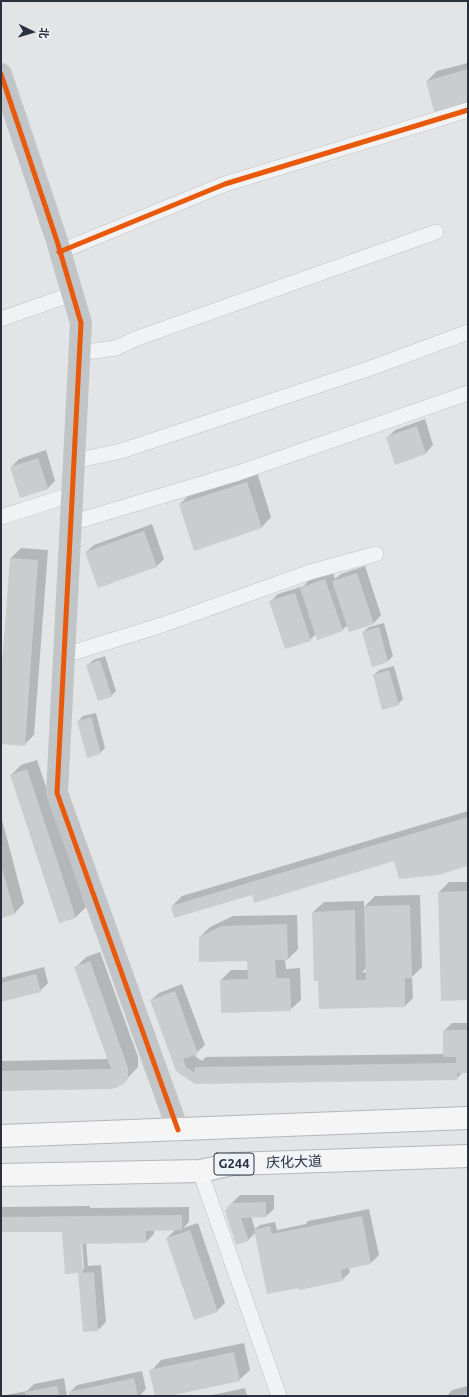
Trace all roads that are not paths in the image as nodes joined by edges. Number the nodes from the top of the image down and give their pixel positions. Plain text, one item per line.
1 (1, 74) edge
2 (468, 110) edge
3 (436, 232) dead end
4 (60, 252) junction
5 (72, 294) junction
6 (1, 319) edge
7 (468, 332) edge
8 (79, 353) junction
9 (468, 393) edge
10 (74, 461) junction
11 (73, 494) junction
12 (1, 517) edge
13 (71, 523) junction
14 (376, 554) dead end
15 (65, 655) junction
16 (468, 1118) edge
17 (178, 1130) junction
18 (1, 1136) edge
19 (468, 1156) edge
20 (200, 1171) junction
21 (1, 1175) edge
22 (279, 1396) edge

1 - 4 street
2 - 4 street
3 - 8 street
4 - 5 street
5 - 6 street
5 - 8 street
7 - 10 street
8 - 10 street
9 - 13 street
10 - 11 street
11 - 12 street
11 - 13 street
13 - 15 street
14 - 15 street
15 - 17 street
16 - 17 highway
17 - 18 highway
19 - 20 highway, 庆化大道 / G244
20 - 21 highway, 庆化大道 / G244
20 - 22 street

